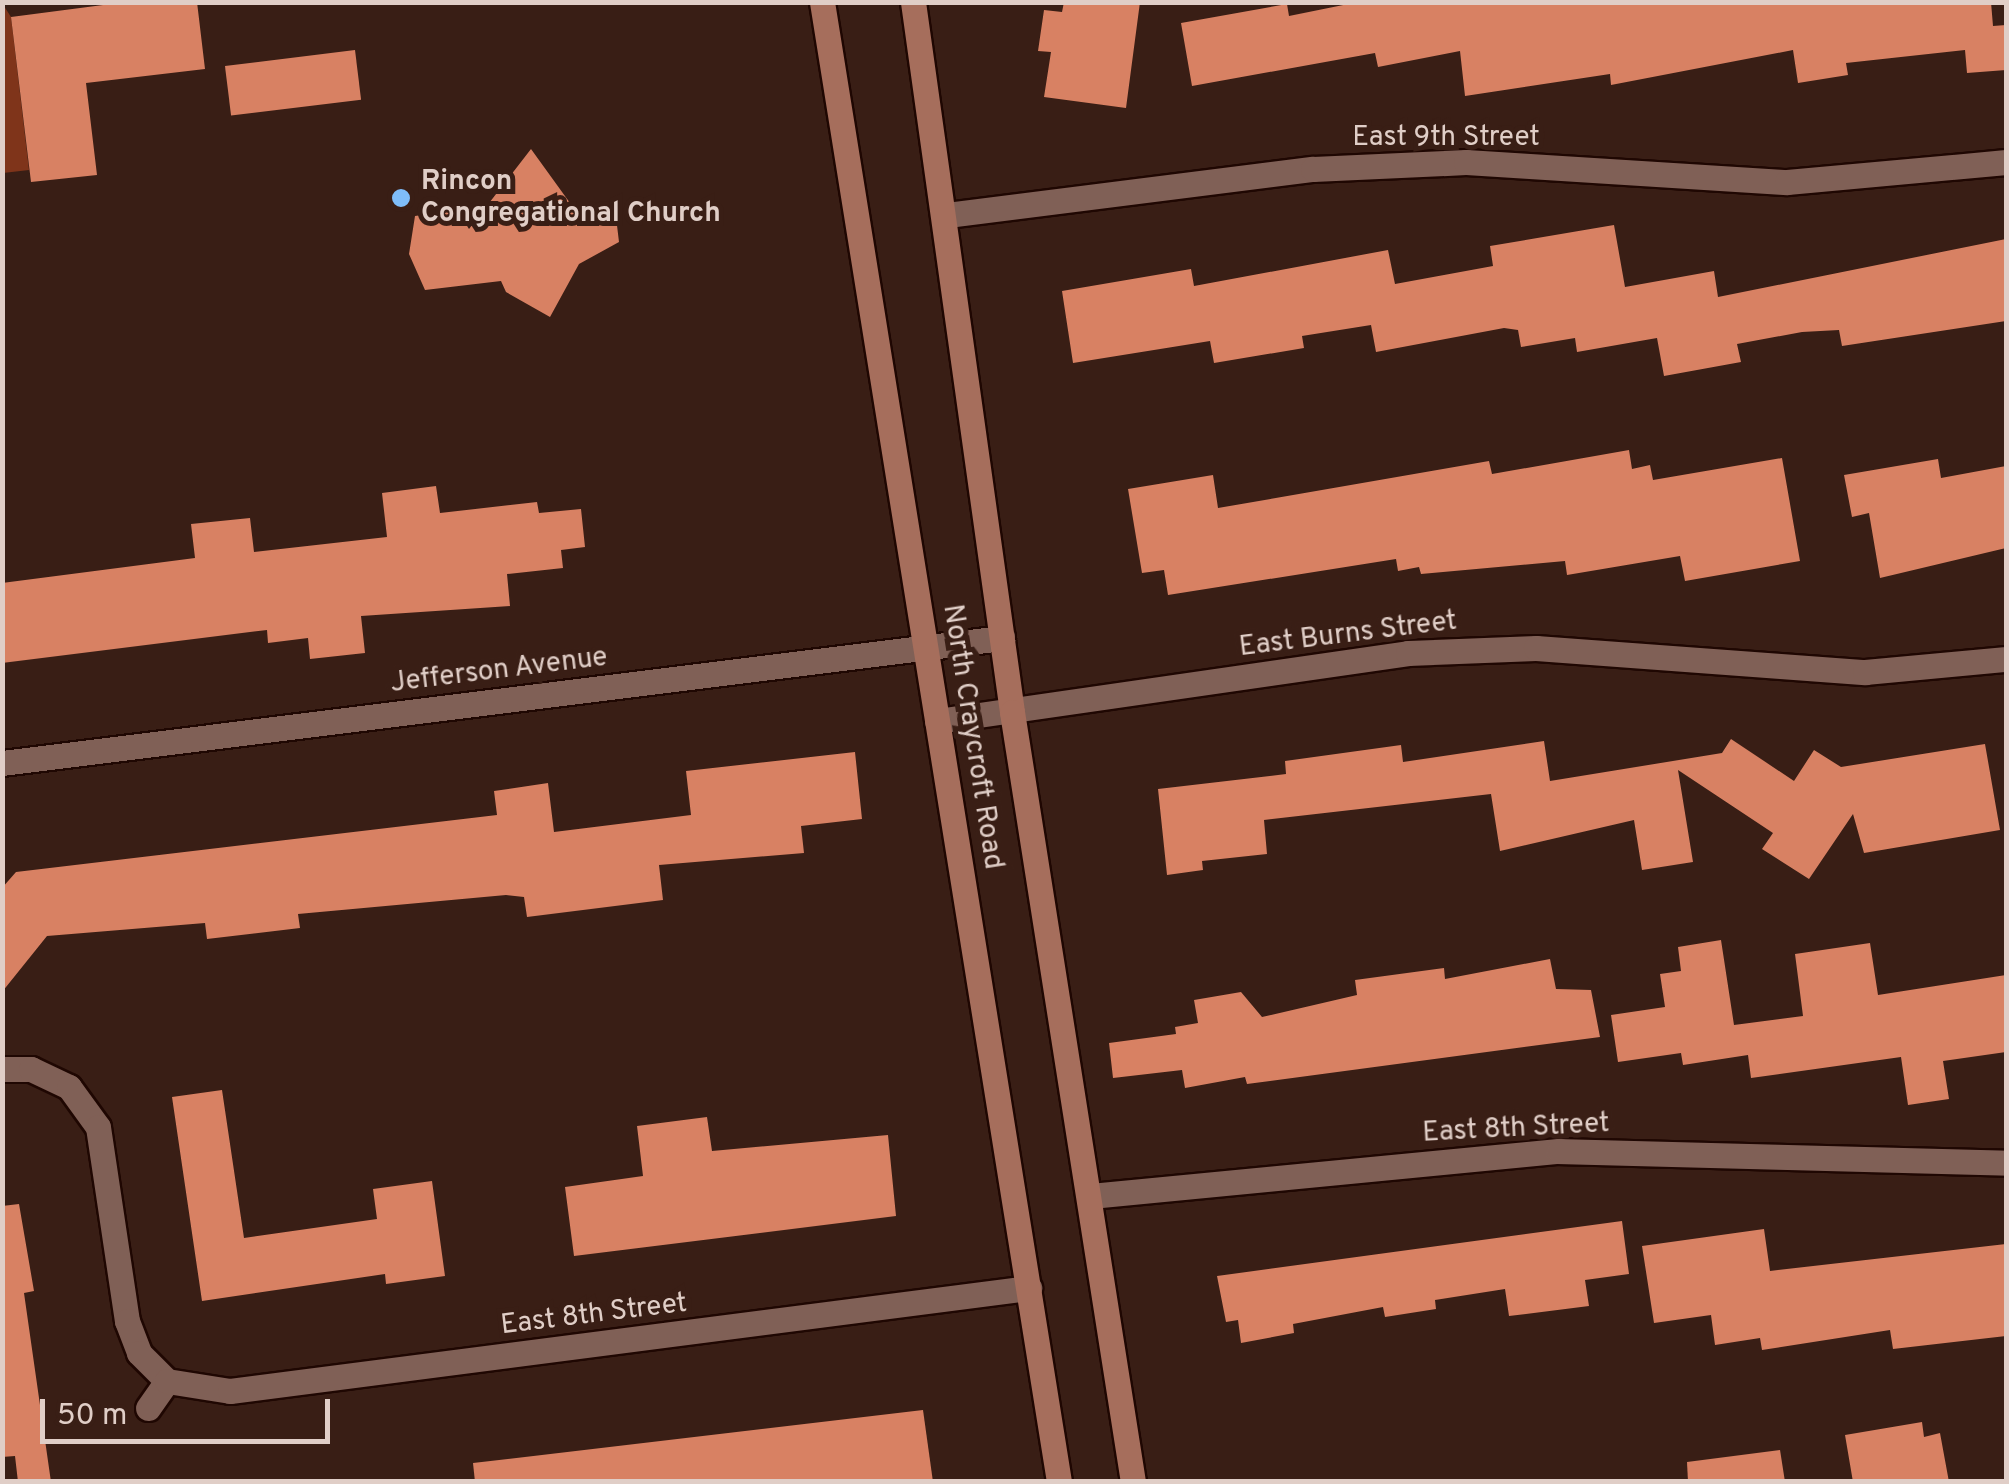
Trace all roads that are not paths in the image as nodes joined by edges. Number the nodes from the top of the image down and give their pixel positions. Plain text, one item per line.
1 (822, 2) edge
2 (913, 2) edge
3 (2006, 162) edge
4 (947, 215) junction
5 (1002, 638) junction
6 (928, 643) junction
7 (2006, 659) edge
8 (1012, 712) junction
9 (938, 720) junction
10 (2, 763) edge
11 (2, 1069) edge
12 (2006, 1163) edge
13 (1090, 1196) junction
14 (1029, 1288) junction
15 (168, 1380) junction
16 (148, 1408) dead end
17 (1059, 1482) edge
18 (1133, 1482) edge

1 - 6 main road, North Craycroft Road
2 - 4 main road, North Craycroft Road
3 - 4 street, East 9th Street
4 - 5 main road, North Craycroft Road
5 - 6 street, Jefferson Avenue
5 - 8 main road, North Craycroft Road
6 - 9 main road, North Craycroft Road
6 - 10 street, Jefferson Avenue
7 - 8 street, East Burns Street
8 - 9 street, East Burns Street
8 - 13 main road, North Craycroft Road
9 - 14 main road, North Craycroft Road
11 - 15 street
12 - 13 street, East 8th Street
13 - 18 main road, North Craycroft Road
14 - 15 street, East 8th Street
14 - 17 main road, North Craycroft Road
15 - 16 street

